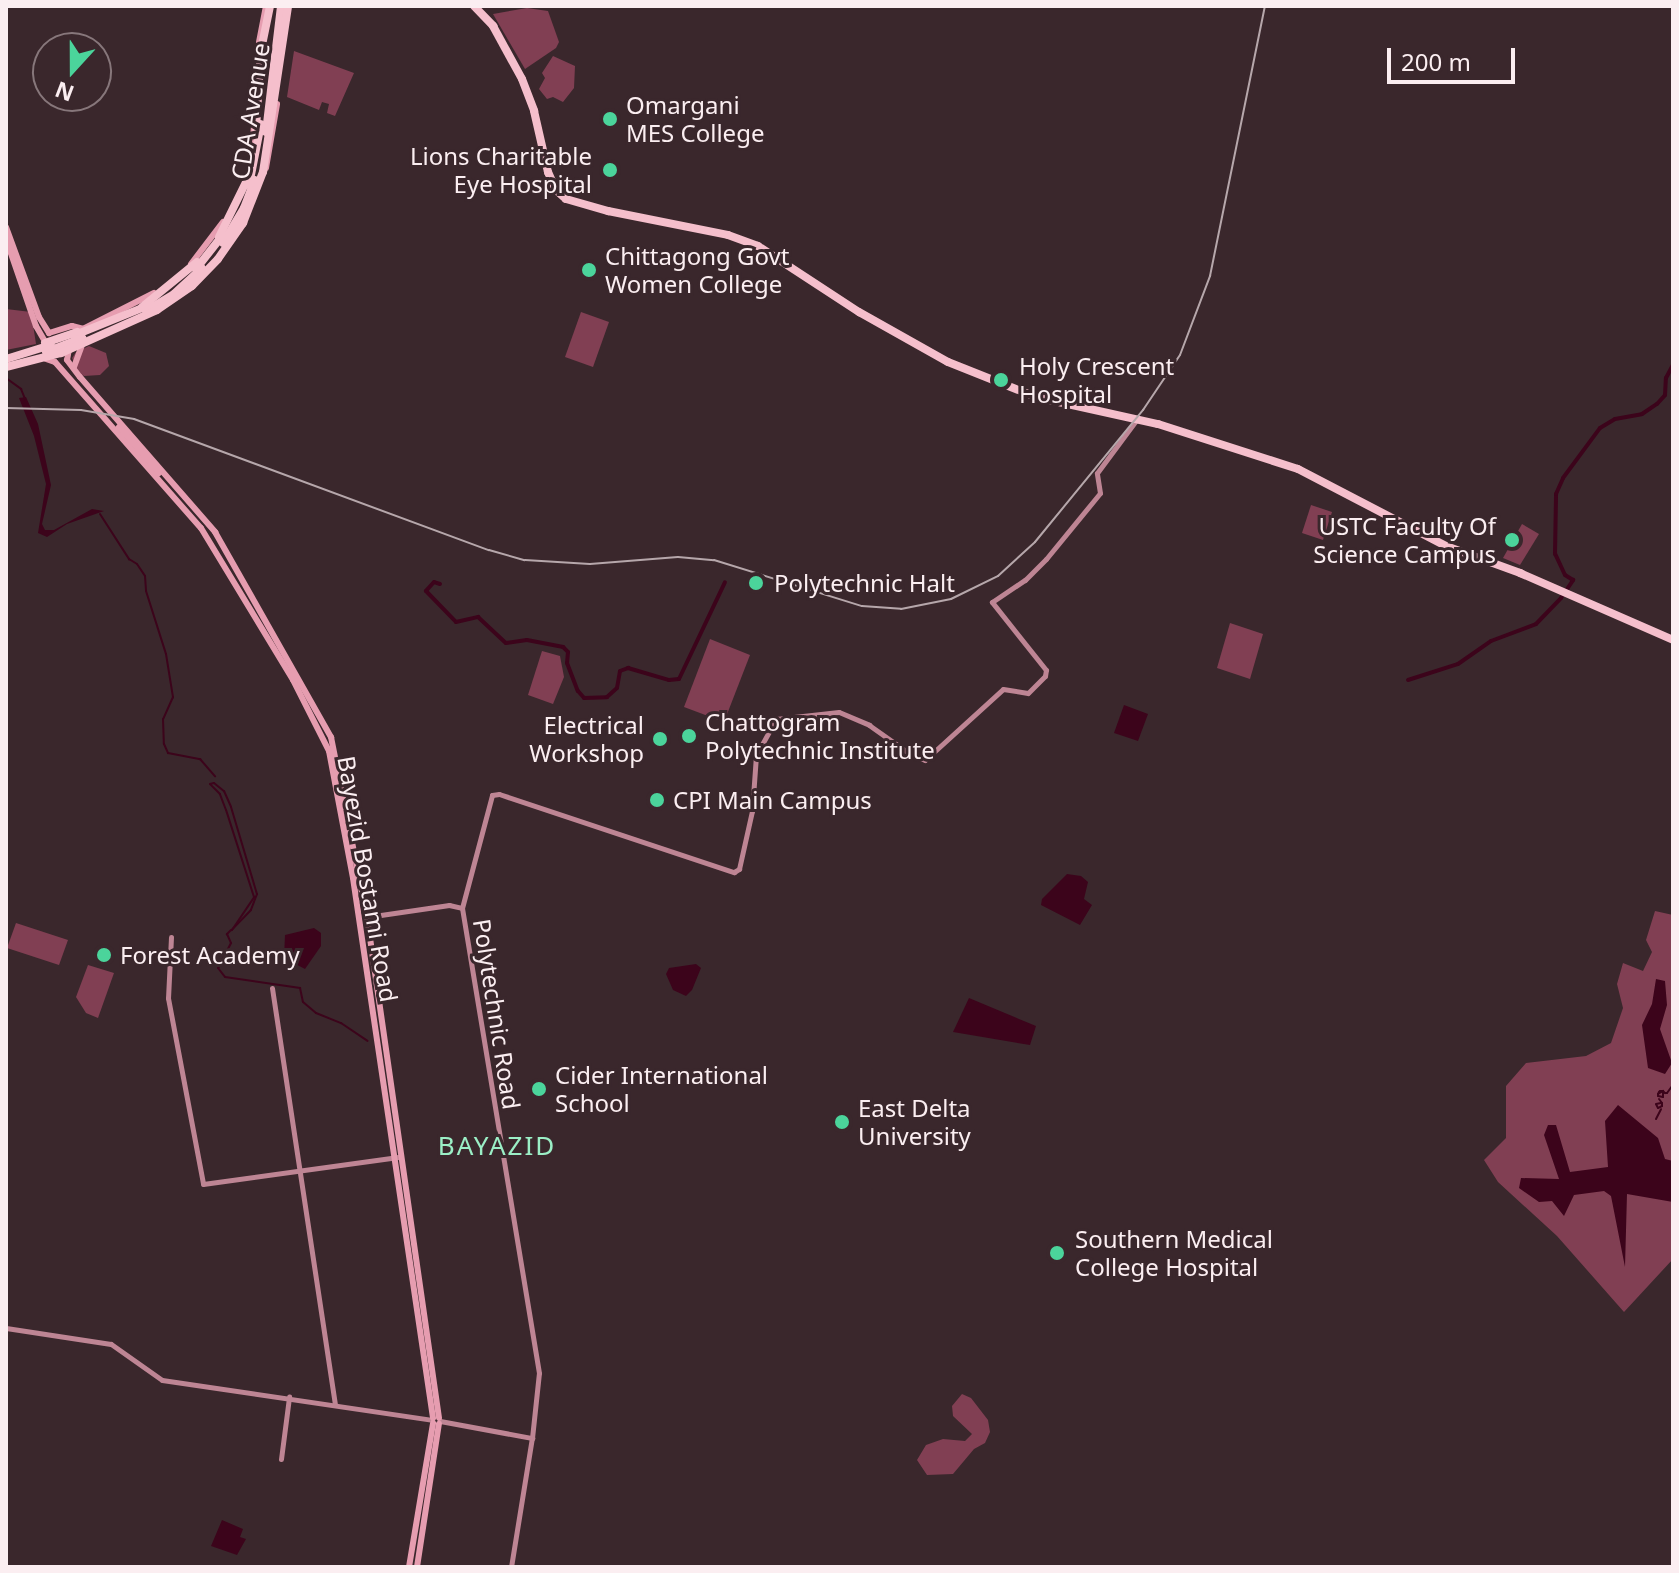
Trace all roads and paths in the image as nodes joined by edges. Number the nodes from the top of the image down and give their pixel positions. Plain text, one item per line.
1 (268, 6) edge
2 (279, 6) edge
3 (289, 6) edge
4 (474, 6) edge
5 (481, 6) edge
6 (6, 227) edge
7 (6, 239) edge
8 (84, 329) junction
9 (41, 341) junction
10 (66, 350) junction
11 (6, 361) edge
12 (30, 361) junction
13 (1138, 419) junction
14 (1402, 523) junction
15 (263, 622) junction
16 (1673, 640) edge
17 (293, 675) junction
18 (462, 908) junction
19 (367, 917) junction
20 (171, 937) dead end
21 (272, 988) dead end
22 (398, 1157) junction
23 (298, 1171) junction
24 (6, 1328) edge
25 (289, 1397) junction
26 (335, 1403) junction
27 (436, 1421) junction
28 (532, 1438) junction
29 (281, 1459) dead end
30 (409, 1567) edge
31 (417, 1567) edge
32 (511, 1567) edge

1 - 8 highway, CDA Avenue
1 - 15 main road
2 - 11 highway
3 - 10 highway, CDA Avenue
3 - 15 main road
4 - 13 highway
5 - 14 highway
6 - 8 main road
7 - 9 main road
8 - 9 highway, CDA Avenue
9 - 10 main road
9 - 11 highway, CDA Avenue
10 - 12 highway, CDA Avenue
10 - 17 main road, Bayezid Bostami Road
11 - 12 highway, CDA Avenue
12 - 17 main road, Bayezid Bostami Road
13 - 14 highway
13 - 18 main road, Polytechnic Road
14 - 16 highway
15 - 17 main road
17 - 19 main road, Bayezid Bostami Road
17 - 22 main road, Bayezid Bostami Road
18 - 19 main road
18 - 28 main road, Polytechnic Road
19 - 22 main road, Bayezid Bostami Road
20 - 23 main road
21 - 23 main road
22 - 23 main road
22 - 27 main road, Bayezid Bostami Road
23 - 26 main road
24 - 25 main road
25 - 26 main road
25 - 29 main road
26 - 27 main road
27 - 28 main road
27 - 30 main road, Bayezid Bostami Road
27 - 31 main road, Bayezid Bostami Road
28 - 32 main road, Polytechnic Road

